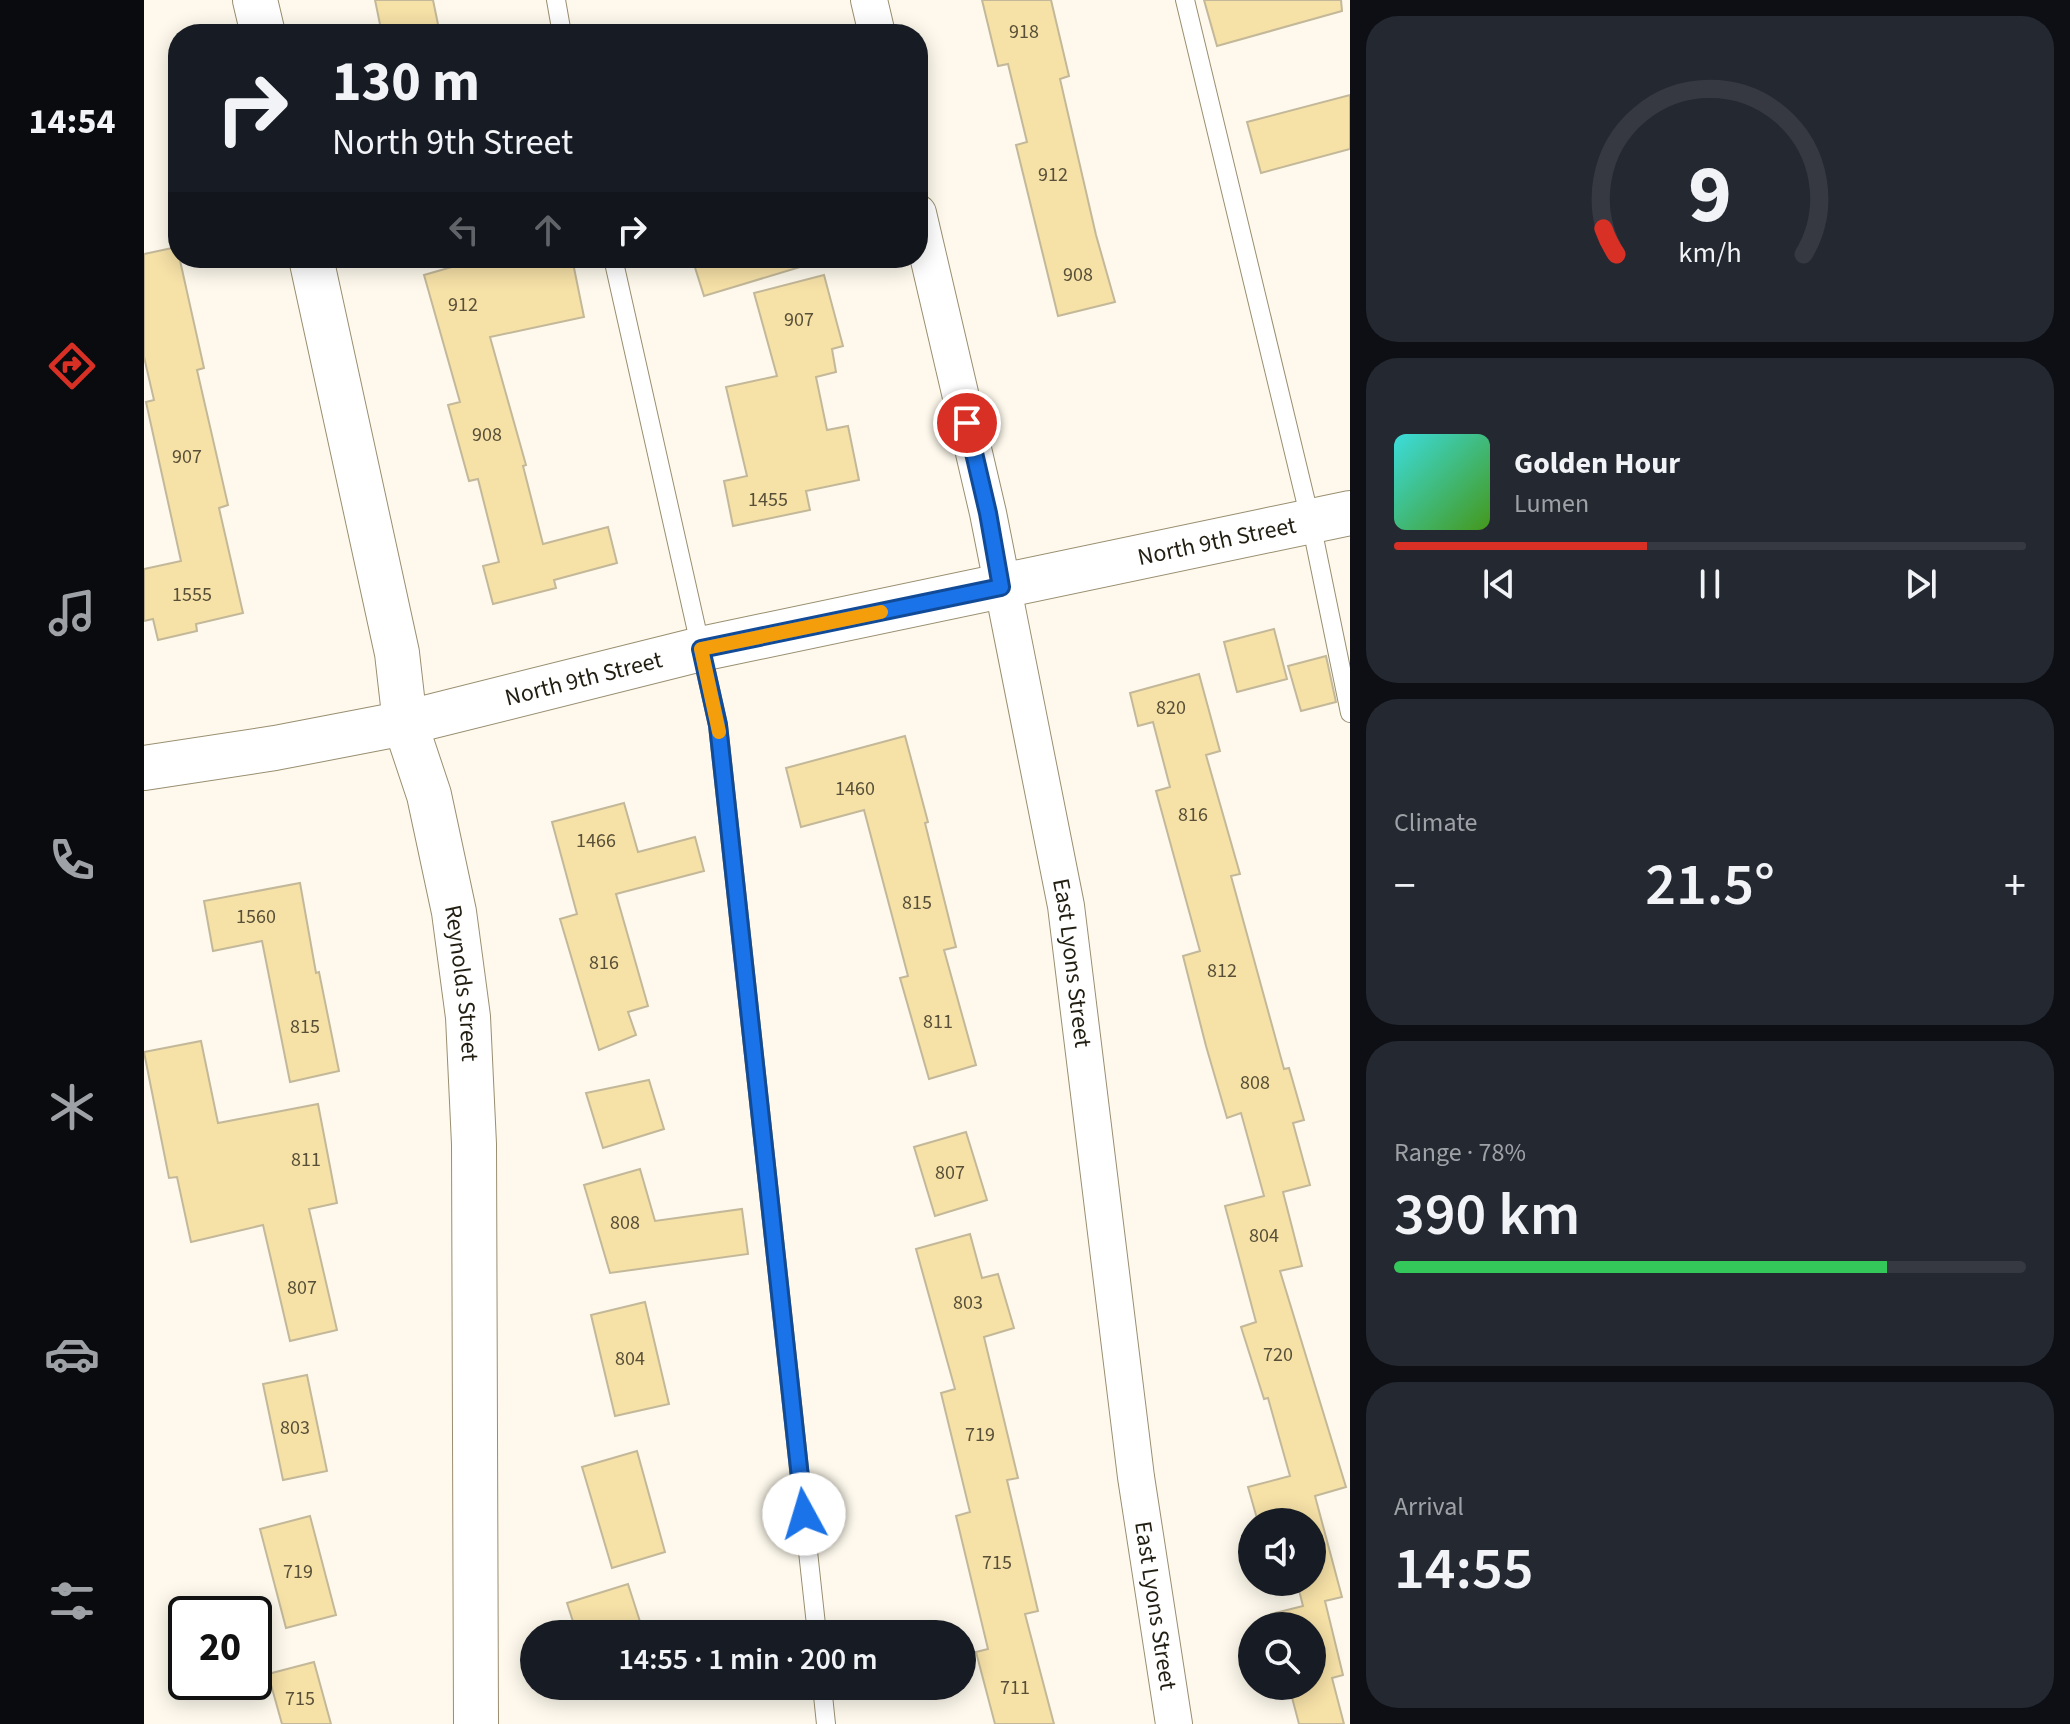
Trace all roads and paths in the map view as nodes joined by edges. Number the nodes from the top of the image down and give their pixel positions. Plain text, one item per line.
1 (255, 0) edge
2 (556, 0) edge
3 (869, 0) edge
4 (1185, 0) edge
5 (261, 24) edge
6 (560, 24) edge
7 (875, 24) edge
8 (928, 256) edge
9 (313, 268) edge
10 (615, 268) edge
11 (1331, 518) edge
12 (1001, 587) junction
13 (701, 649) junction
14 (1350, 713) edge
15 (405, 723) junction
16 (144, 768) edge
17 (815, 1620) edge
18 (823, 1700) edge
19 (476, 1724) edge
20 (826, 1724) edge
21 (1174, 1724) edge

1 - 5 main road
2 - 6 lane
3 - 7 street
4 - 11 lane
8 - 12 street, East Lyons Street
9 - 15 main road, Reynolds Street
10 - 13 lane
11 - 12 main road, North 9th Street
11 - 14 lane
12 - 13 main road, North 9th Street
12 - 21 street, East Lyons Street
13 - 15 main road, North 9th Street
13 - 17 lane
15 - 16 main road, North 9th Street
15 - 19 main road, Reynolds Street
18 - 20 lane

